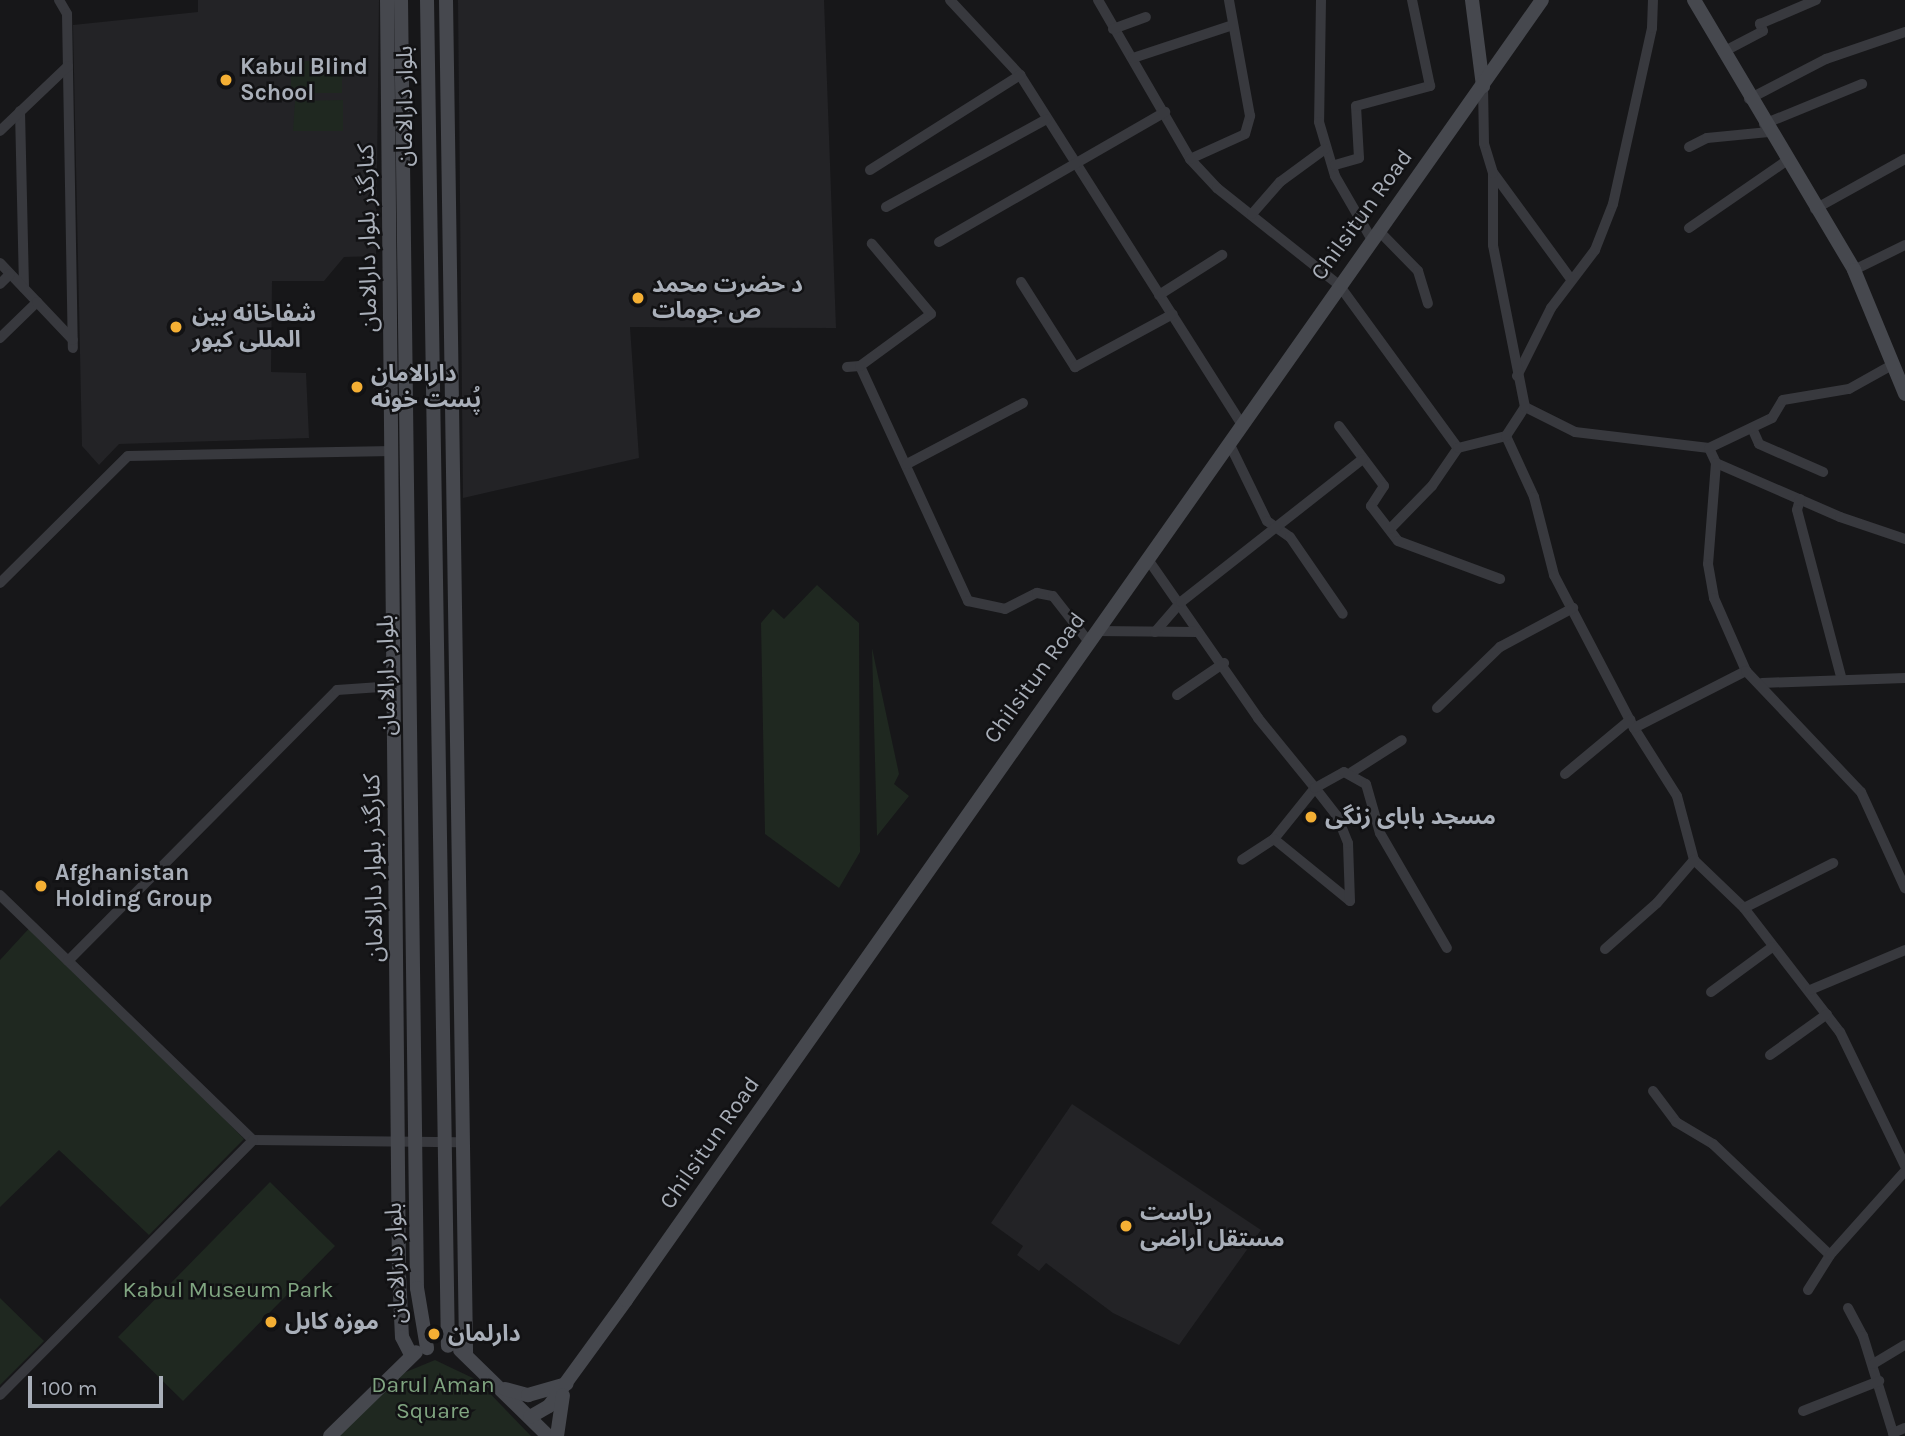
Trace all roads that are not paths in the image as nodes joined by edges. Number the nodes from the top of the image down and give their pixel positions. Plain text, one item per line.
1 (59, 0) edge
2 (387, 0) edge
3 (401, 0) edge
4 (427, 0) edge
5 (446, 0) edge
6 (950, 0) edge
7 (1098, 0) edge
8 (1229, 0) edge
9 (1321, 0) edge
10 (1412, 0) edge
11 (1472, 0) edge
12 (1542, 0) edge
13 (1653, 0) edge
14 (1695, 0) edge
15 (1816, 0) edge
16 (1146, 17) dead end
17 (1230, 26) junction
18 (1114, 29) junction
19 (1905, 32) edge
20 (1723, 51) junction
21 (1133, 58) junction
22 (68, 66) junction
23 (1020, 75) junction
24 (1861, 84) dead end
25 (1483, 86) junction
26 (1749, 99) junction
27 (20, 111) junction
28 (1164, 112) junction
29 (1047, 119) junction
30 (1767, 128) junction
31 (0, 131) edge
32 (1689, 147) dead end
33 (1325, 149) junction
34 (1190, 159) junction
35 (1905, 159) edge
36 (1786, 161) junction
37 (1077, 163) junction
38 (1335, 165) junction
39 (870, 170) dead end
40 (1493, 173) junction
41 (886, 208) dead end
42 (1815, 209) junction
43 (1252, 214) junction
44 (1689, 228) dead end
45 (1376, 235) junction
46 (939, 242) dead end
47 (872, 244) dead end
48 (1905, 245) edge
49 (1222, 255) dead end
50 (0, 263) edge
51 (1854, 270) junction
52 (10, 274) junction
53 (1570, 278) junction
54 (1021, 282) dead end
55 (0, 284) edge
56 (1339, 285) junction
57 (24, 288) junction
58 (1159, 295) junction
59 (37, 302) junction
60 (1428, 303) dead end
61 (1173, 314) junction
62 (0, 338) edge
63 (860, 366) junction
64 (847, 367) dead end
65 (1899, 369) edge
66 (1517, 376) junction
67 (1905, 394) edge
68 (1023, 404) dead end
69 (1525, 407) junction
70 (1241, 425) junction
71 (1339, 426) dead end
72 (451, 428) junction
73 (1752, 428) junction
74 (1506, 436) junction
75 (432, 443) junction
76 (1229, 443) junction
77 (1458, 448) junction
78 (1709, 448) junction
79 (400, 451) junction
80 (1363, 459) junction
81 (1716, 463) junction
82 (907, 464) junction
83 (1823, 472) dead end
84 (1800, 499) junction
85 (1273, 526) junction
86 (1390, 529) junction
87 (1905, 539) edge
88 (1147, 558) junction
89 (1500, 579) dead end
90 (0, 583) edge
91 (1181, 602) junction
92 (1573, 608) junction
93 (1343, 614) dead end
94 (1155, 632) junction
95 (1198, 632) junction
96 (1092, 636) junction
97 (1224, 663) junction
98 (1746, 671) junction
99 (1841, 676) junction
100 (1905, 678) edge
101 (1762, 683) junction
102 (395, 686) junction
103 (1177, 695) dead end
104 (1437, 708) dead end
105 (1632, 724) junction
106 (1402, 740) dead end
107 (1352, 772) junction
108 (1565, 774) dead end
109 (1315, 788) junction
110 (1274, 839) junction
111 (1242, 860) dead end
112 (1694, 860) junction
113 (1833, 863) dead end
114 (1905, 888) edge
115 (0, 895) edge
116 (1744, 908) junction
117 (1772, 947) junction
118 (1447, 948) dead end
119 (1605, 948) dead end
120 (1905, 950) edge
121 (68, 961) junction
122 (1810, 990) junction
123 (1711, 992) dead end
124 (1826, 1014) junction
125 (1770, 1055) dead end
126 (1653, 1091) dead end
127 (253, 1140) junction
128 (416, 1141) junction
129 (399, 1142) junction
130 (441, 1142) junction
131 (459, 1142) junction
132 (1905, 1169) edge
133 (1829, 1255) junction
134 (1808, 1290) dead end
135 (1848, 1308) dead end
136 (1905, 1345) edge
137 (448, 1346) junction
138 (427, 1348) junction
139 (466, 1353) junction
140 (411, 1355) junction
141 (1873, 1364) junction
142 (1879, 1381) junction
143 (567, 1383) junction
144 (503, 1388) junction
145 (0, 1395) edge
146 (1803, 1411) dead end
147 (530, 1417) junction
148 (1905, 1429) edge
149 (1894, 1434) edge
150 (330, 1436) edge
151 (548, 1436) edge
152 (556, 1436) edge

1 - 22 street
2 - 79 main road, کنارگذر بلوار دارالامان
3 - 79 main road, بلوار دارالامان
4 - 75 main road, بلوار دارالامان
5 - 72 main road
6 - 23 street
7 - 18 street
8 - 17 street
9 - 33 street
10 - 38 street
11 - 25 main road
12 - 25 main road, Chilsitun Road
13 - 53 street
14 - 20 main road
15 - 20 street
16 - 18 street
17 - 21 street
17 - 34 street
18 - 21 street
19 - 26 street
20 - 26 main road
21 - 28 street
22 - 27 street
22 - 59 street
23 - 29 street
23 - 39 street
24 - 30 street
25 - 40 street
25 - 45 main road, Chilsitun Road
26 - 30 main road
27 - 31 street
27 - 57 street
28 - 34 street
28 - 37 street
29 - 37 street
29 - 41 street
30 - 32 street
30 - 36 main road
33 - 38 street
33 - 43 street
34 - 43 street
35 - 42 street
36 - 42 main road
36 - 44 street
37 - 46 street
37 - 58 street
38 - 45 street
40 - 53 street
40 - 66 street
42 - 51 main road
43 - 56 street
45 - 56 main road, Chilsitun Road
45 - 60 street
47 - 63 street
48 - 51 street
49 - 58 street
50 - 52 street
51 - 65 main road
52 - 55 street
52 - 57 street
53 - 66 street
54 - 61 street
56 - 70 main road, Chilsitun Road
56 - 77 street
57 - 59 street
58 - 61 street
59 - 62 street
61 - 70 street
63 - 64 street
63 - 82 street
65 - 67 main road
65 - 73 street
66 - 69 street
68 - 82 street
69 - 74 street
69 - 78 street
70 - 76 main road, Chilsitun Road
71 - 80 street
72 - 75 main road
72 - 131 main road
73 - 78 street
73 - 83 street
74 - 77 street
74 - 92 street
75 - 79 main road
75 - 130 main road, بلوار دارالامان
76 - 85 street
76 - 88 main road, Chilsitun Road
77 - 86 street
78 - 81 street
79 - 90 street
79 - 102 main road, کنارگذر بلوار دارالامان
79 - 128 main road, بلوار دارالامان
80 - 85 street
80 - 86 street
81 - 84 street
81 - 98 street
82 - 96 street
84 - 87 street
84 - 99 street
85 - 91 street
85 - 93 street
86 - 89 street
88 - 91 street
88 - 96 main road, Chilsitun Road
91 - 94 street
91 - 95 street
92 - 104 street
92 - 105 street
94 - 95 street
94 - 96 street
95 - 97 street
96 - 143 main road, Chilsitun Road
97 - 103 street
97 - 109 street
98 - 101 street
98 - 105 street
99 - 100 street
99 - 101 street
101 - 114 street
102 - 121 street
102 - 129 main road, کنارگذر بلوار دارالامان
105 - 108 street
105 - 112 street
106 - 107 street
107 - 109 street
107 - 118 street
109 - 110 street
109 - 110 street
110 - 111 street
112 - 116 street
112 - 119 street
113 - 116 street
115 - 121 street
116 - 117 street
117 - 122 street
117 - 123 street
120 - 122 street
121 - 127 street
122 - 124 street
124 - 125 street
124 - 132 street
126 - 133 street
127 - 129 street
127 - 145 street
128 - 129 street
128 - 130 street
128 - 138 main road, بلوار دارالامان
129 - 140 main road, کنارگذر بلوار دارالامان
130 - 131 street
130 - 137 main road, بلوار دارالامان
131 - 139 main road
132 - 133 street
133 - 134 street
135 - 141 street
136 - 141 street
137 - 138 main road
137 - 139 main road
138 - 140 main road
139 - 144 main road
140 - 150 main road
141 - 142 street
142 - 146 street
142 - 149 street
143 - 144 main road
143 - 147 main road
143 - 152 main road
144 - 147 main road
147 - 151 main road
148 - 149 street

